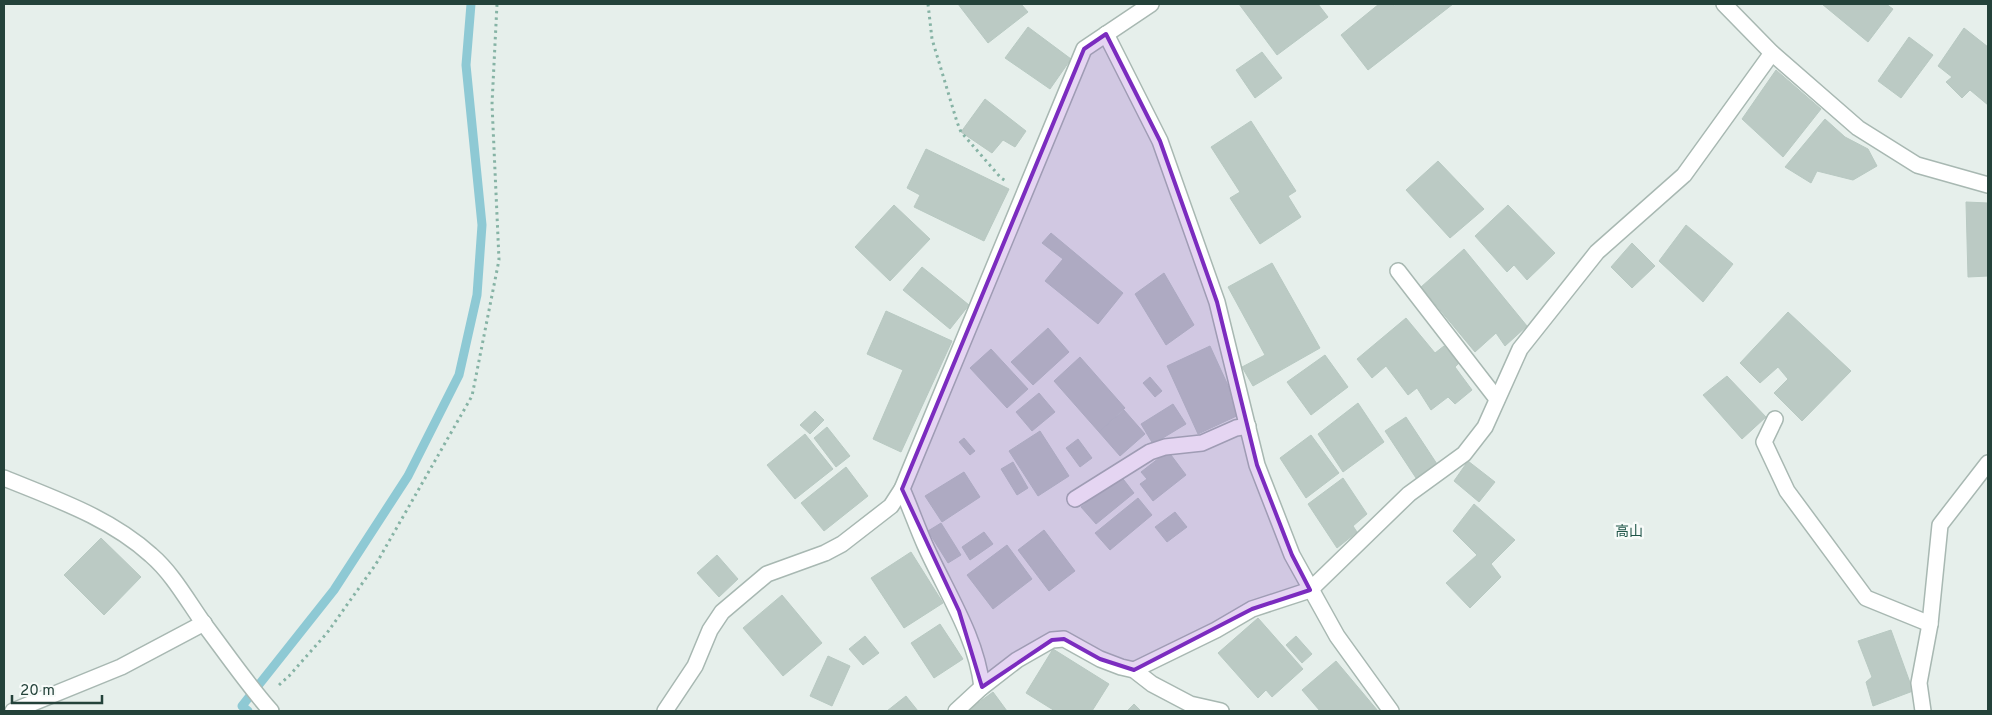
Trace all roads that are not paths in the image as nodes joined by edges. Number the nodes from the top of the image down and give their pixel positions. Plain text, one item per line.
1 (1151, 4) edge
2 (1724, 4) edge
3 (1106, 34) junction
4 (1772, 53) junction
5 (1988, 185) edge
6 (1398, 271) dead end
7 (1497, 399) junction
8 (1775, 419) dead end
9 (1248, 426) junction
10 (1988, 463) edge
11 (4, 478) edge
12 (902, 489) junction
13 (1075, 499) dead end
14 (1310, 590) junction
15 (204, 623) junction
16 (1930, 624) junction
17 (1134, 670) junction
18 (982, 687) junction
19 (13, 711) edge
20 (271, 711) edge
21 (665, 711) edge
22 (956, 711) edge
23 (1221, 711) edge
24 (1391, 711) edge
25 (1923, 711) edge

1 - 3 street
2 - 4 street
3 - 9 street
3 - 12 street
4 - 5 street
4 - 7 street
6 - 7 street
7 - 14 street
8 - 16 street
9 - 13 street
9 - 14 street
10 - 16 street
11 - 15 street
12 - 18 street
12 - 21 street
14 - 17 street
14 - 24 street
15 - 19 street
15 - 20 street
16 - 25 street
17 - 18 street
17 - 23 street
18 - 22 street

